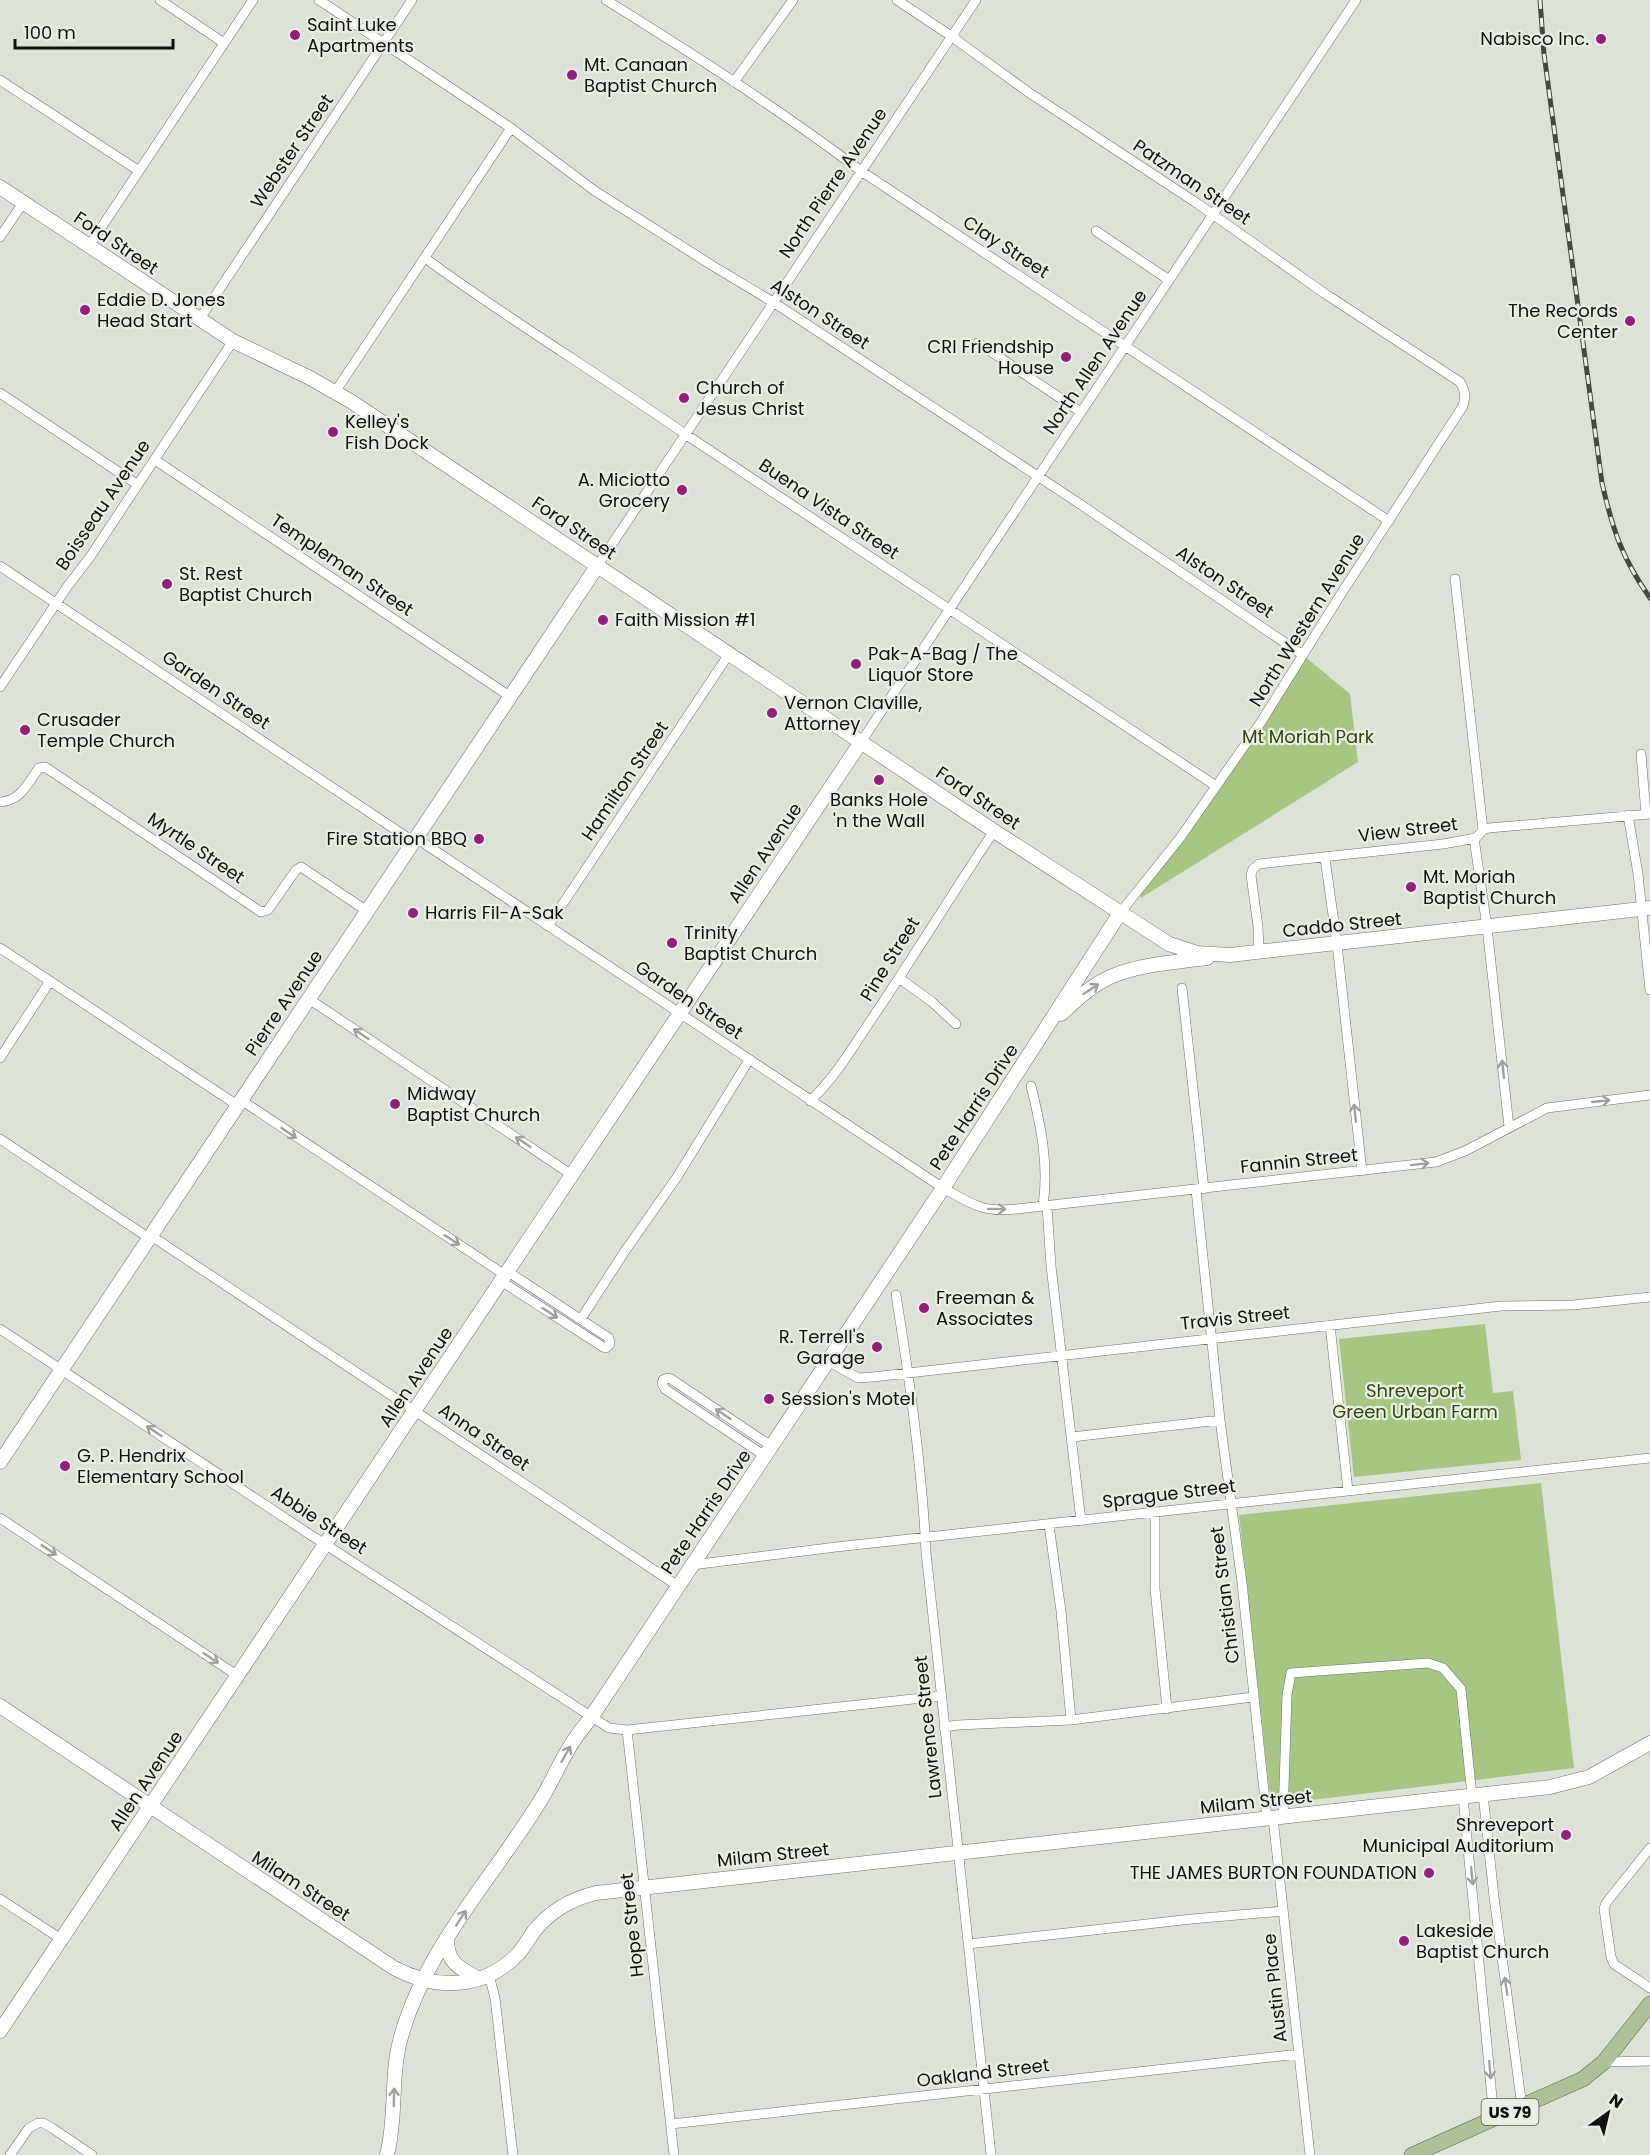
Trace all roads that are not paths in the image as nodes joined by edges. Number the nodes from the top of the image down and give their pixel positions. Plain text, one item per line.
1 (160, 0) edge
2 (253, 0) edge
3 (319, 0) edge
4 (412, 0) edge
5 (606, 0) edge
6 (793, 0) edge
7 (897, 0) edge
8 (976, 0) edge
9 (1356, 0) edge
10 (951, 36) junction
11 (384, 42) junction
12 (224, 43) junction
13 (0, 80) edge
14 (734, 82) junction
15 (511, 128) junction
16 (139, 171) junction
17 (861, 171) junction
18 (0, 187) edge
19 (23, 203) junction
20 (1213, 215) junction
21 (1096, 231) dead end
22 (0, 237) edge
23 (89, 246) junction
24 (425, 258) junction
25 (1170, 280) junction
26 (774, 302) junction
27 (199, 320) junction
28 (233, 341) junction
29 (978, 343) dead end
30 (1125, 346) junction
31 (335, 392) junction
32 (0, 393) edge
33 (1465, 394) joint
34 (1081, 412) junction
35 (685, 434) junction
36 (154, 460) junction
37 (1038, 477) junction
38 (138, 485) junction
39 (1389, 521) junction
40 (598, 565) junction
41 (0, 566) edge
42 (1455, 579) dead end
43 (56, 604) junction
44 (950, 609) junction
45 (729, 654) junction
46 (1303, 655) junction
47 (0, 687) edge
48 (511, 697) junction
49 (861, 742) junction
50 (1641, 754) dead end
51 (1216, 786) junction
52 (0, 802) edge
53 (1648, 814) edge
54 (1628, 815) junction
55 (1483, 830) junction
56 (994, 831) junction
57 (1474, 838) junction
58 (415, 840) junction
59 (1324, 858) junction
60 (1646, 909) edge
61 (367, 911) junction
62 (1119, 913) junction
63 (548, 926) junction
64 (1487, 927) junction
65 (1337, 944) junction
66 (0, 948) edge
67 (1259, 952) junction
68 (1230, 955) junction
69 (899, 978) junction
70 (50, 981) junction
71 (1182, 988) dead end
72 (1650, 990) edge
73 (309, 999) junction
74 (680, 1014) junction
75 (956, 1024) dead end
76 (1047, 1027) junction
77 (0, 1058) edge
78 (750, 1060) junction
79 (1032, 1086) dead end
80 (1650, 1095) edge
81 (810, 1101) junction
82 (239, 1103) junction
83 (1509, 1127) junction
84 (0, 1139) edge
85 (1362, 1171) junction
86 (572, 1174) junction
87 (943, 1188) junction
88 (1200, 1189) junction
89 (1045, 1206) junction
90 (150, 1237) junction
91 (504, 1276) junction
92 (896, 1295) dead end
93 (1650, 1297) edge
94 (581, 1319) junction
95 (1330, 1325) junction
96 (0, 1329) edge
97 (1213, 1337) junction
98 (1062, 1354) junction
99 (828, 1361) junction
100 (61, 1369) junction
101 (908, 1372) junction
102 (415, 1410) junction
103 (1220, 1420) junction
104 (1072, 1437) junction
105 (768, 1451) junction
106 (1650, 1458) edge
107 (0, 1462) edge
108 (1348, 1491) junction
109 (1231, 1504) junction
110 (1155, 1513) junction
111 (0, 1518) edge
112 (1081, 1521) junction
113 (1049, 1525) junction
114 (925, 1538) junction
115 (326, 1544) junction
116 (692, 1565) junction
117 (678, 1586) junction
118 (238, 1676) junction
119 (941, 1696) junction
120 (1254, 1697) junction
121 (0, 1706) edge
122 (1167, 1709) junction
123 (592, 1716) junction
124 (1071, 1720) junction
125 (944, 1727) junction
126 (627, 1730) junction
127 (1650, 1743) edge
128 (1473, 1796) junction
129 (150, 1806) junction
130 (1274, 1818) junction
131 (1650, 1848) edge
132 (958, 1853) junction
133 (644, 1887) junction
134 (0, 1899) edge
135 (1283, 1911) junction
136 (61, 1939) junction
137 (447, 1939) junction
138 (968, 1944) junction
139 (484, 1977) junction
140 (423, 1980) junction
141 (1650, 1988) edge
142 (1650, 2004) edge
143 (0, 2031) edge
144 (1299, 2054) junction
145 (1650, 2061) edge
146 (1604, 2062) junction
147 (984, 2089) junction
148 (1522, 2107) junction
149 (1494, 2118) junction
150 (671, 2124) junction
151 (1421, 2153) edge
152 (10, 2155) edge
153 (92, 2155) edge
154 (387, 2155) edge
155 (513, 2155) edge
156 (674, 2155) edge
157 (991, 2155) edge
158 (1310, 2155) edge

1 - 12 street
2 - 12 street
3 - 11 street, Alston Street
4 - 11 street, Webster Street
5 - 14 street, Clay Street
6 - 14 street
7 - 10 street, Patzman Street
8 - 10 street, North Pierre Avenue
9 - 20 street, North Allen Avenue
10 - 17 street, North Pierre Avenue
10 - 20 street, Patzman Street
11 - 15 street, Alston Street
11 - 27 street, Webster Street
12 - 16 street
13 - 16 street
14 - 17 street, Clay Street
15 - 24 street
15 - 26 street, Alston Street
16 - 23 street
17 - 26 street, North Pierre Avenue
17 - 30 street, Clay Street
18 - 19 main road, Ford Street
19 - 22 street
19 - 23 main road, Ford Street
20 - 25 street, North Allen Avenue
20 - 33 street, Patzman Street
21 - 25 street
23 - 27 main road, Ford Street
24 - 31 street
24 - 35 street, Buena Vista Street
25 - 30 street, North Allen Avenue
26 - 35 street, North Pierre Avenue
26 - 37 street, Alston Street
27 - 28 main road, Ford Street
28 - 31 main road, Ford Street
28 - 36 street, Boisseau Avenue
29 - 34 street
30 - 34 street, North Allen Avenue
30 - 39 street, Clay Street
31 - 40 main road, Ford Street
32 - 38 street
33 - 39 street, North Western Avenue
34 - 37 street, North Allen Avenue
35 - 40 street, North Pierre Avenue
35 - 44 street, Buena Vista Street
36 - 38 street, Boisseau Avenue
36 - 48 street, Templeman Street
37 - 44 street, North Allen Avenue
37 - 46 street, Alston Street
38 - 43 street, Boisseau Avenue
39 - 46 street, North Western Avenue
40 - 45 main road, Ford Street
40 - 48 main road, Pierre Avenue
41 - 43 street, Garden Street
42 - 55 street
43 - 47 street, Boisseau Avenue
43 - 58 street, Garden Street
44 - 49 street, North Allen Avenue
44 - 51 street, Buena Vista Street
45 - 49 main road, Ford Street
45 - 63 street, Hamilton Street
46 - 51 street, North Western Avenue
48 - 58 main road, Pierre Avenue
49 - 56 main road, Ford Street
49 - 74 main road, Allen Avenue
50 - 53 street
51 - 62 street, North Western Avenue
52 - 61 street, Myrtle Street
53 - 54 street, View Street
54 - 55 street, View Street
54 - 60 street
55 - 57 street, View Street
56 - 62 main road, Ford Street
56 - 69 street, Pine Street
57 - 59 street, View Street
57 - 64 street
58 - 61 main road, Pierre Avenue
58 - 63 street, Garden Street
59 - 65 street
59 - 67 street, View Street
60 - 64 main road, Caddo Street
60 - 72 street
61 - 73 main road, Pierre Avenue
62 - 68 main road, Caddo Street
62 - 76 main road, Pete Harris Drive
63 - 74 street, Garden Street
64 - 65 main road, Caddo Street
83 -> 64 street
65 - 67 main road, Caddo Street
85 -> 65 street
66 - 70 street
67 - 68 main road, Caddo Street
76 -> 68 main road
69 - 75 street
69 - 81 street, Pine Street
70 - 77 street
70 - 82 street
71 - 88 street, Christian Street
73 - 82 main road, Pierre Avenue
86 -> 73 street
74 - 78 street, Garden Street
74 - 86 main road, Allen Avenue
76 - 87 main road, Pete Harris Drive
78 - 81 street, Garden Street
78 - 94 street
79 - 89 street
83 -> 80 street, Fannin Street
81 - 87 street, Garden Street
82 - 90 main road, Pierre Avenue
82 -> 91 street
85 -> 83 street, Fannin Street
84 - 90 street, Anna Street
85 - 88 street, Fannin Street
86 - 91 main road, Allen Avenue
87 -> 89 street, Fannin Street
87 - 99 main road, Pete Harris Drive
88 - 89 street, Fannin Street
88 - 97 street, Christian Street
89 - 98 street
90 - 100 main road, Pierre Avenue
90 - 102 street, Anna Street
91 - 94 street
91 -> 94 street
91 - 102 main road, Allen Avenue
92 - 101 street, Lawrence Street
93 - 95 street, Travis Street
95 - 97 street, Travis Street
95 - 108 street
96 - 100 street, Abbie Street
97 - 98 street, Travis Street
97 - 103 street, Christian Street
98 - 101 street, Travis Street
98 - 104 street
99 - 101 street, Travis Street
99 - 105 main road, Pete Harris Drive
100 - 107 main road, Pierre Avenue
115 -> 100 street, Abbie Street
101 - 114 street, Lawrence Street
102 - 115 main road, Allen Avenue
102 - 117 street, Anna Street
103 - 104 street
103 - 109 street, Christian Street
104 - 112 street
105 -> 105 street
105 - 116 main road, Pete Harris Drive
106 - 108 street, Sprague Street
108 - 109 street, Sprague Street
109 - 110 street, Sprague Street
109 - 120 street, Christian Street
110 - 112 street, Sprague Street
110 - 122 street
111 -> 118 street
112 - 113 street, Sprague Street
113 - 114 street, Sprague Street
113 - 124 street
114 - 116 street, Sprague Street
114 - 119 street, Lawrence Street
115 - 118 main road, Allen Avenue
115 - 123 street, Abbie Street
116 - 117 main road, Pete Harris Drive
117 - 123 main road, Pete Harris Drive
118 - 129 main road, Allen Avenue
119 - 125 street, Lawrence Street
119 - 126 street
120 - 122 street
120 - 130 street, Christian Street
121 - 129 main road, Milam Street
122 - 124 street
123 - 126 street
137 -> 123 main road, Pete Harris Drive
124 - 125 street
125 - 132 street, Lawrence Street
126 - 133 street, Hope Street
127 - 128 main road, Milam Street
128 - 130 main road, Milam Street
128 - 130 street
148 -> 128 street
128 -> 149 street
129 - 136 main road, Allen Avenue
129 - 140 main road, Milam Street
130 - 132 main road, Milam Street
130 - 135 street, Austin Place
131 - 141 street
132 - 133 main road, Milam Street
132 - 138 street, Lawrence Street
133 - 139 main road, Milam Street
133 - 150 street, Hope Street
134 - 136 street
135 - 138 street
135 - 144 street, Austin Place
136 - 143 main road, Allen Avenue
137 - 139 main road
137 - 140 main road, Pete Harris Drive
138 - 147 street, Lawrence Street
139 - 140 main road, Milam Street
139 - 155 street
154 -> 140 main road, Pete Harris Drive
142 - 146 main road, US 79
144 - 147 street, Oakland Street
144 - 158 street, Austin Place
145 - 146 street
146 - 148 main road, US 79
147 - 150 street, Oakland Street
147 - 157 street, Lawrence Street
148 - 149 main road, US 79
149 - 151 main road, US 79
150 - 156 street, Hope Street
152 - 153 street

